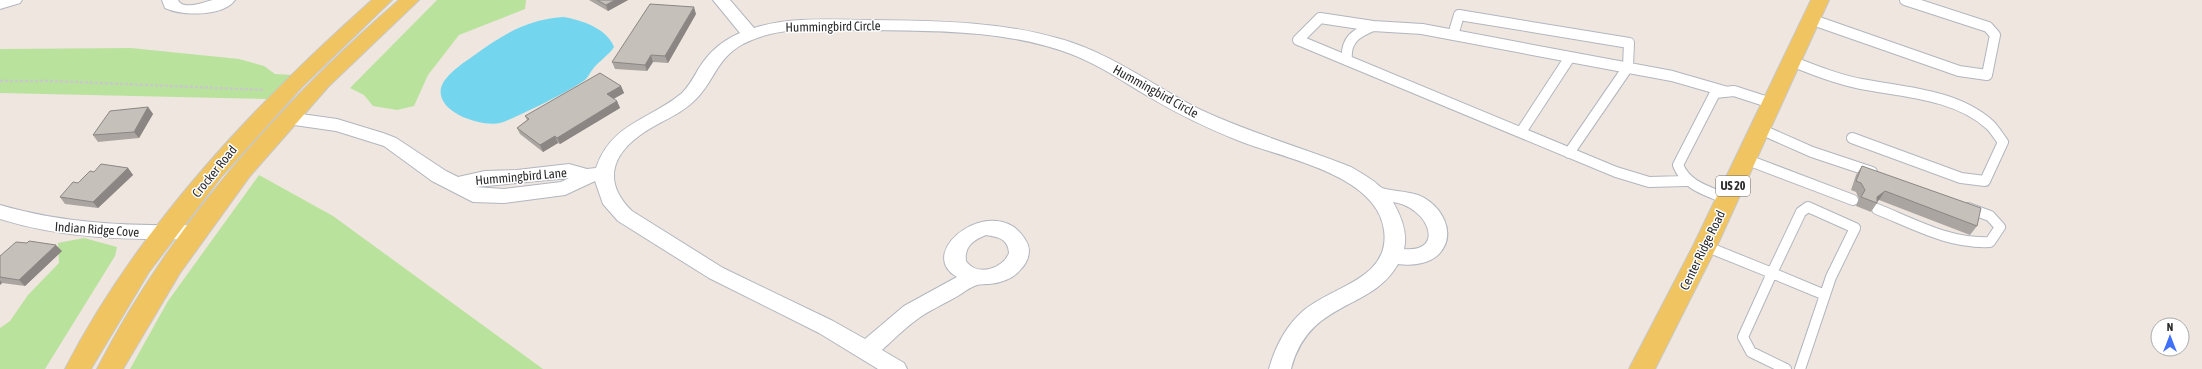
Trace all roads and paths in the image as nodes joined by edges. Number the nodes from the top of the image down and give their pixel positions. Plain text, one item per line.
1 (14, 0) edge
2 (170, 0) edge
3 (227, 0) edge
4 (383, 0) edge
5 (410, 0) edge
6 (721, 0) edge
7 (1820, 0) edge
8 (1905, 0) edge
9 (0, 4) edge
10 (1810, 20) junction
11 (1373, 26) junction
12 (751, 34) junction
13 (1454, 34) junction
14 (1570, 57) junction
15 (1347, 60) junction
16 (1791, 61) junction
17 (1628, 67) junction
18 (0, 81) edge
19 (267, 90) dead end
20 (1724, 91) junction
21 (1771, 103) junction
22 (287, 118) junction
23 (1760, 129) junction
24 (1521, 132) junction
25 (1852, 138) dead end
26 (1569, 153) junction
27 (1745, 160) junction
28 (595, 174) junction
29 (1883, 176) edge
30 (1686, 181) junction
31 (1377, 194) junction
32 (1727, 199) junction
33 (1853, 200) dead end
34 (1956, 204) edge
35 (1876, 209) edge
36 (0, 212) edge
37 (166, 232) junction
38 (196, 232) junction
39 (1705, 246) junction
40 (1391, 255) junction
41 (1772, 273) junction
42 (976, 276) dead end
43 (1825, 295) junction
44 (867, 350) junction
45 (78, 369) edge
46 (110, 369) edge
47 (896, 369) edge
48 (1280, 369) edge
49 (1642, 369) edge
50 (1786, 369) edge
51 (1800, 369) edge

1 - 9 street
2 - 3 street
4 - 37 main road, Crocker Road
5 - 22 main road, Crocker Road
6 - 12 street
7 - 10 main road, Center Ridge Road / US 20
8 - 10 lane
10 - 16 main road, Center Ridge Road / US 20
11 - 13 lane
11 - 15 lane
11 - 15 lane
12 - 28 street, Hummingbird Circle
12 - 31 street, Hummingbird Circle
13 - 14 lane
13 - 17 lane
14 - 17 lane
14 - 24 lane
15 - 24 lane
16 - 21 main road, Center Ridge Road / US 20
16 - 25 lane
17 - 20 lane
17 - 26 lane
18 - 19 path
20 - 21 lane
20 - 30 lane
21 - 23 main road, Center Ridge Road / US 20
22 - 28 street, Hummingbird Lane
22 - 38 main road, Crocker Road
23 - 27 main road, Center Ridge Road / US 20
23 - 29 lane
24 - 26 lane
26 - 30 lane
27 - 32 main road, Center Ridge Road / US 20
27 - 33 lane
28 - 44 street, Hummingbird Circle
30 - 32 lane
31 - 40 street, Hummingbird Circle
31 - 40 street
32 - 39 main road, Center Ridge Road / US 20
34 - 35 lane
36 - 37 street, Indian Ridge Cove
37 - 38 street, Indian Ridge Cove
37 - 45 main road, Crocker Road
38 - 46 main road, Crocker Road
39 - 41 lane
39 - 49 main road, Center Ridge Road / US 20
40 - 48 street, Hummingbird Circle
41 - 43 lane
41 - 43 lane
41 - 50 lane
42 - 44 street
43 - 51 lane
44 - 47 street, Hummingbird Circle

